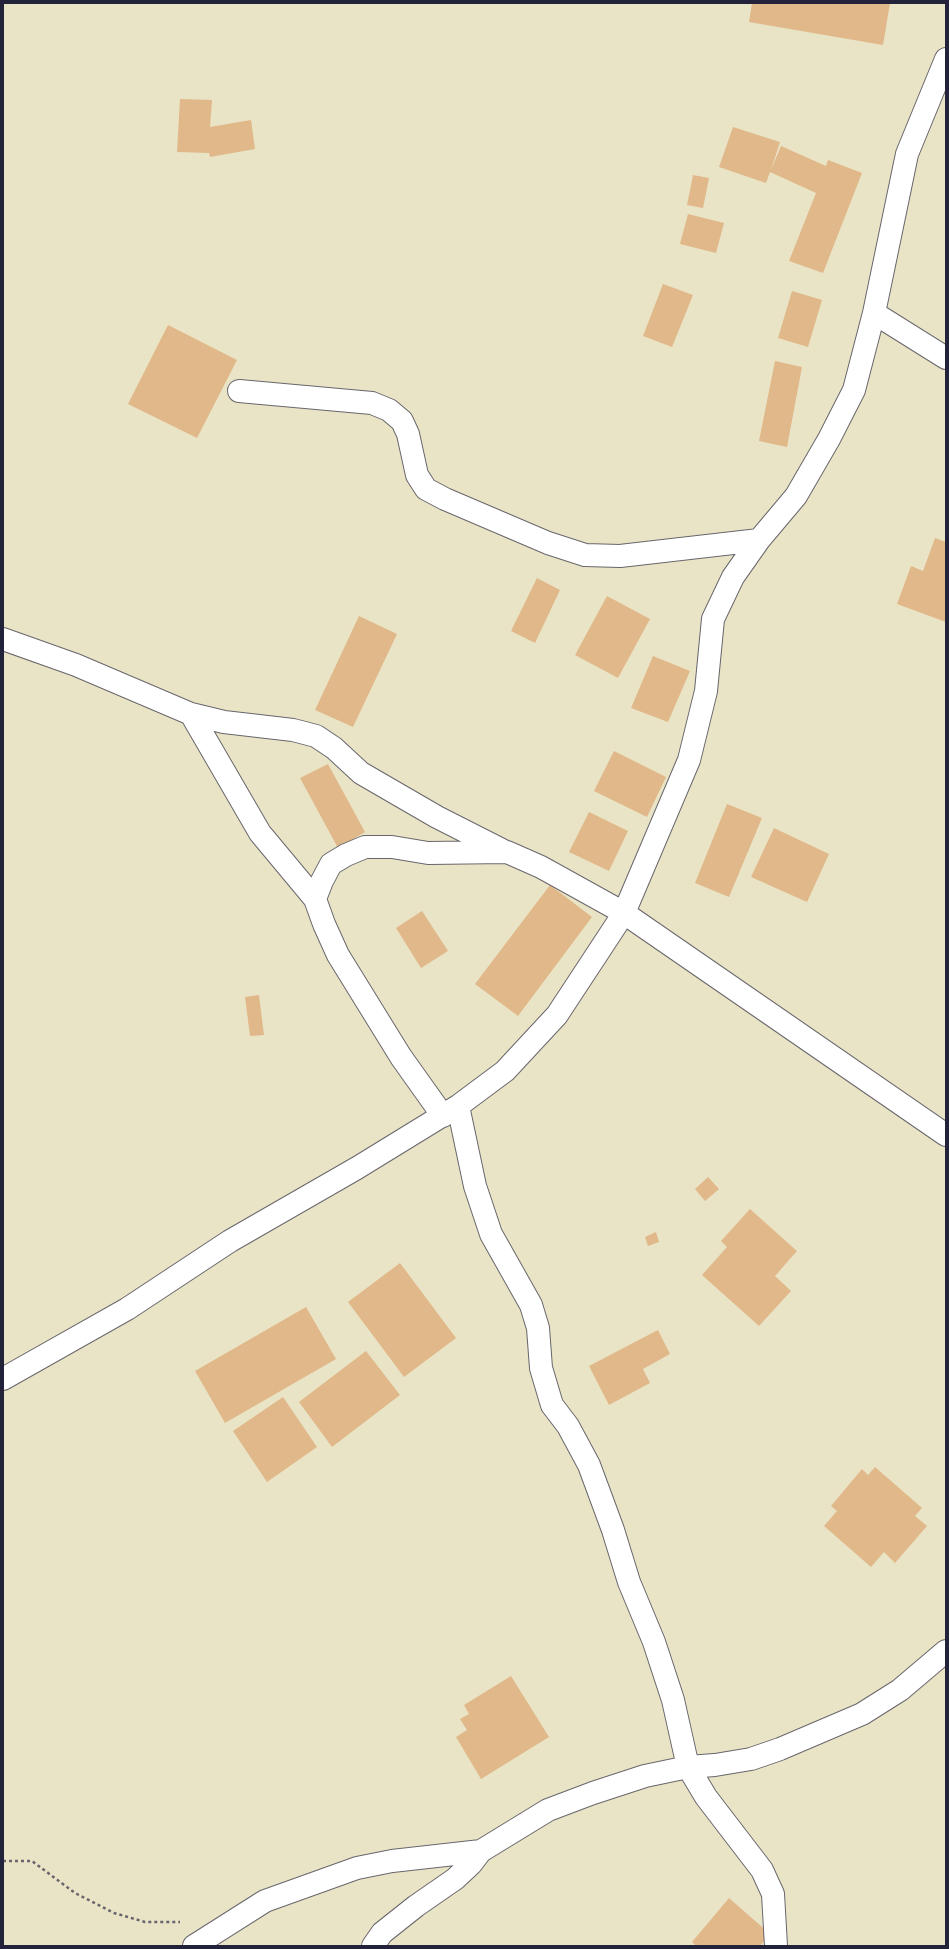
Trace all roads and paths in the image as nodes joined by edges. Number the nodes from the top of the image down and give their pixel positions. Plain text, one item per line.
1 (946, 59) edge
2 (874, 313) junction
3 (946, 358) edge
4 (239, 391) dead end
5 (759, 540) junction
6 (3, 638) edge
7 (191, 714) junction
8 (507, 852) junction
9 (315, 899) junction
10 (624, 913) junction
11 (451, 1111) junction
12 (946, 1134) edge
13 (3, 1379) edge
14 (946, 1651) edge
15 (688, 1767) junction
16 (481, 1851) junction
17 (3, 1861) edge
18 (182, 1922) dead end
19 (194, 1946) edge
20 (373, 1946) edge
21 (776, 1946) edge

1 - 2 street
2 - 3 street
2 - 5 street
4 - 5 street
5 - 10 street
6 - 7 street
7 - 8 street
7 - 9 street
8 - 9 street
8 - 10 street
9 - 11 street
10 - 11 street
10 - 12 street
11 - 13 street
11 - 15 street
14 - 15 street
15 - 16 street
15 - 21 street
16 - 19 street
16 - 20 street
17 - 18 path

